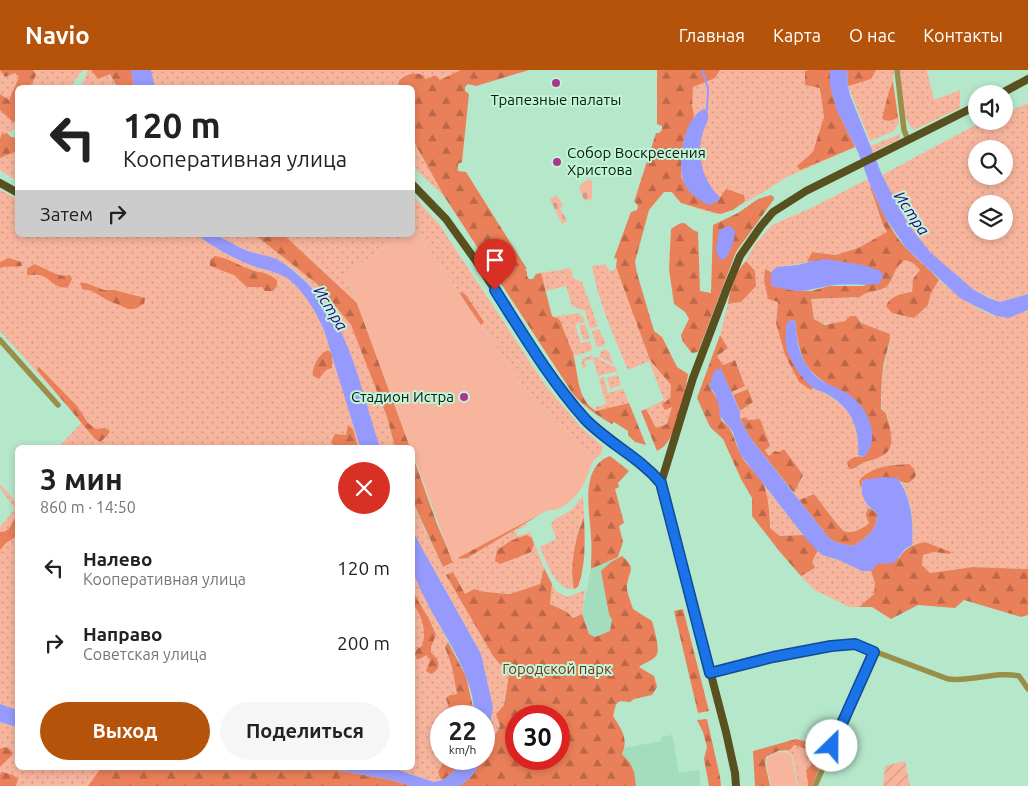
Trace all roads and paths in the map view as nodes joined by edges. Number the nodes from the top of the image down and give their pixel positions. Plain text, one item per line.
1 (897, 70) edge
2 (1028, 79) edge
3 (1013, 87) edge
4 (968, 110) edge
5 (908, 140) junction
6 (0, 183) edge
7 (415, 187) edge
8 (15, 191) edge
9 (0, 340) edge
10 (58, 405) dead end
11 (661, 483) junction
12 (874, 652) junction
13 (710, 673) junction
14 (1028, 689) edge
15 (736, 786) edge
16 (815, 786) edge

1 - 5 street
2 - 3 main road
4 - 5 main road
5 - 11 main road
6 - 8 main road
7 - 11 main road
9 - 10 street
11 - 13 main road
12 - 13 street
12 - 14 street
12 - 16 street
13 - 15 main road

